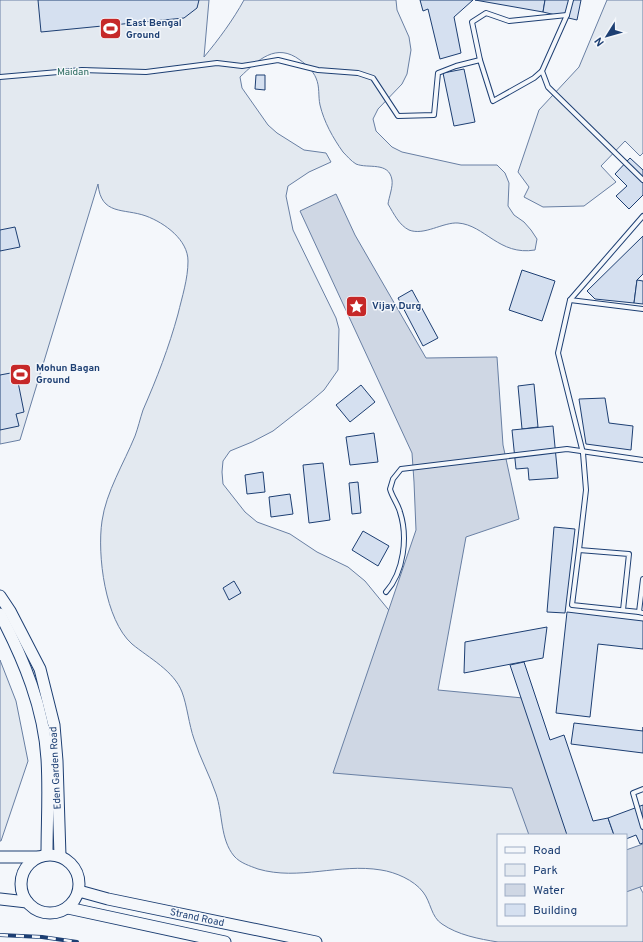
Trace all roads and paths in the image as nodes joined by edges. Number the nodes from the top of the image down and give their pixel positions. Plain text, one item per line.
1 (571, 0) edge
2 (567, 16) junction
3 (480, 60) junction
4 (542, 72) junction
5 (0, 77) edge
6 (643, 180) edge
7 (643, 216) edge
8 (570, 300) junction
9 (643, 309) edge
10 (582, 453) junction
11 (643, 460) edge
12 (579, 550) junction
13 (643, 579) edge
14 (386, 592) dead end
15 (0, 596) edge
16 (623, 610) junction
17 (641, 612) edge
18 (0, 614) edge
19 (643, 789) edge
20 (643, 827) edge
21 (42, 856) junction
22 (60, 856) junction
23 (0, 857) edge
24 (79, 891) junction
25 (0, 899) edge
26 (27, 902) junction
27 (68, 908) junction
28 (225, 942) edge
29 (316, 942) edge

1 - 2 lane
2 - 3 lane
2 - 4 lane
3 - 4 lane
3 - 5 lane
4 - 6 lane
7 - 8 lane
8 - 9 lane
8 - 10 lane
10 - 11 lane
10 - 12 lane
10 - 14 lane
12 - 16 lane
12 - 16 lane
13 - 17 lane
15 - 22 main road, Eden Garden Road
16 - 17 lane
18 - 21 main road, Eden Garden Road
19 - 20 lane
21 - 22 main road
21 - 23 main road
21 - 26 main road
22 - 24 main road
24 - 27 main road
24 - 29 main road, Strand Road
25 - 26 main road
26 - 27 main road
27 - 28 main road, Strand Road

